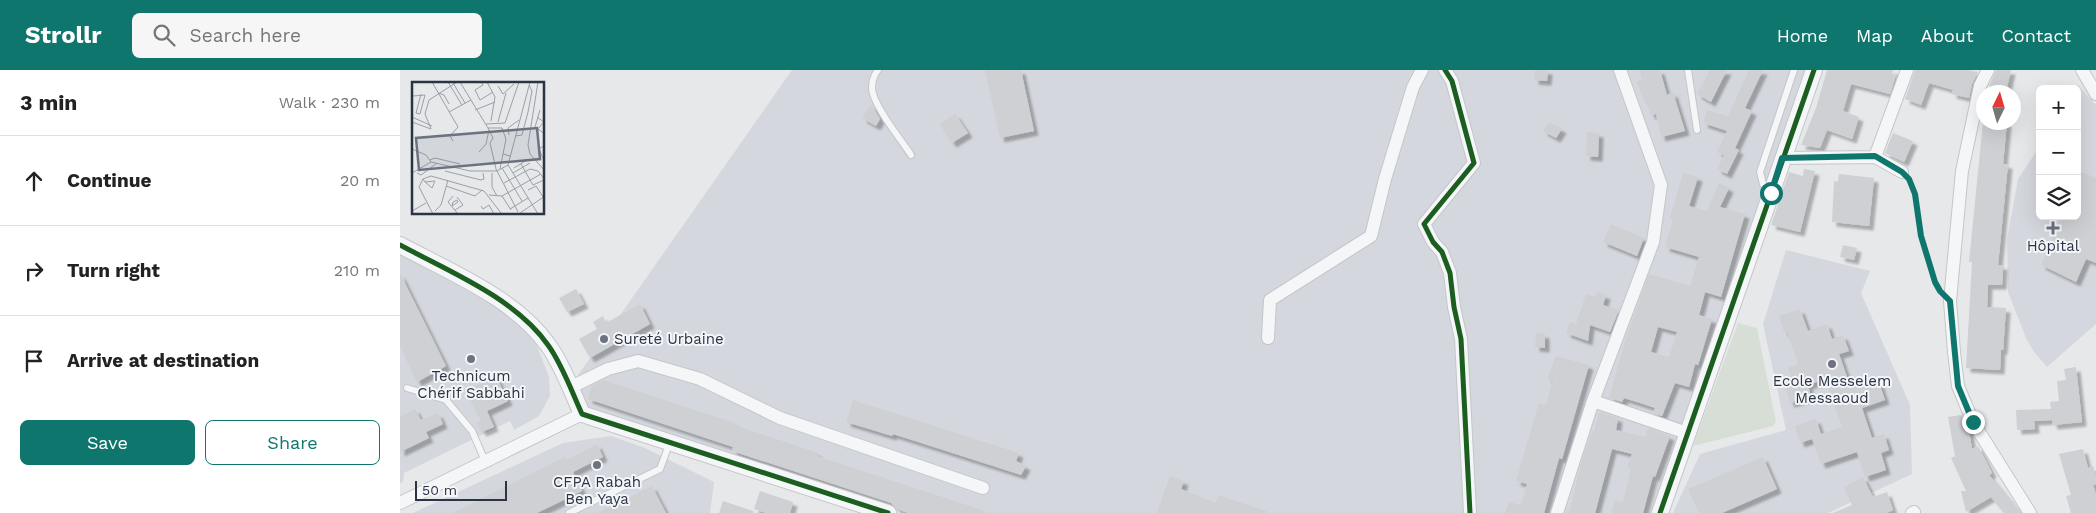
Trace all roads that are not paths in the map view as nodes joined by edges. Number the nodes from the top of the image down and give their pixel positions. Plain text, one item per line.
1 (878, 70) edge
2 (1422, 70) edge
3 (1445, 70) edge
4 (1620, 70) edge
5 (1688, 70) edge
6 (1794, 70) edge
7 (1814, 70) edge
8 (1907, 70) edge
9 (1988, 70) edge
10 (2082, 70) edge
11 (2096, 94) edge
12 (1697, 130) dead end
13 (911, 155) dead end
14 (1875, 156) junction
15 (1782, 158) junction
16 (1902, 172) road end
17 (1771, 193) junction
18 (400, 245) edge
19 (1268, 338) dead end
20 (407, 388) dead end
21 (569, 388) junction
22 (1593, 401) junction
23 (582, 414) junction
24 (1687, 432) junction
25 (670, 442) junction
26 (485, 461) junction
27 (983, 488) dead end
28 (400, 503) edge
29 (570, 513) edge
30 (888, 513) edge
31 (1470, 513) edge
32 (1557, 513) edge
33 (1660, 513) edge
34 (2030, 513) edge

1 - 13 lane
2 - 19 street
3 - 31 street
4 - 22 street
5 - 12 lane
6 - 17 lane
7 - 15 street
8 - 14 street
9 - 34 street
10 - 11 street
14 - 15 street
14 - 16 street
15 - 17 street
17 - 24 street
18 - 21 street
20 - 26 lane
21 - 23 street
21 - 27 street
22 - 24 street
22 - 32 street
23 - 25 street
23 - 26 street
24 - 33 street
25 - 29 lane
25 - 30 street
26 - 28 street

